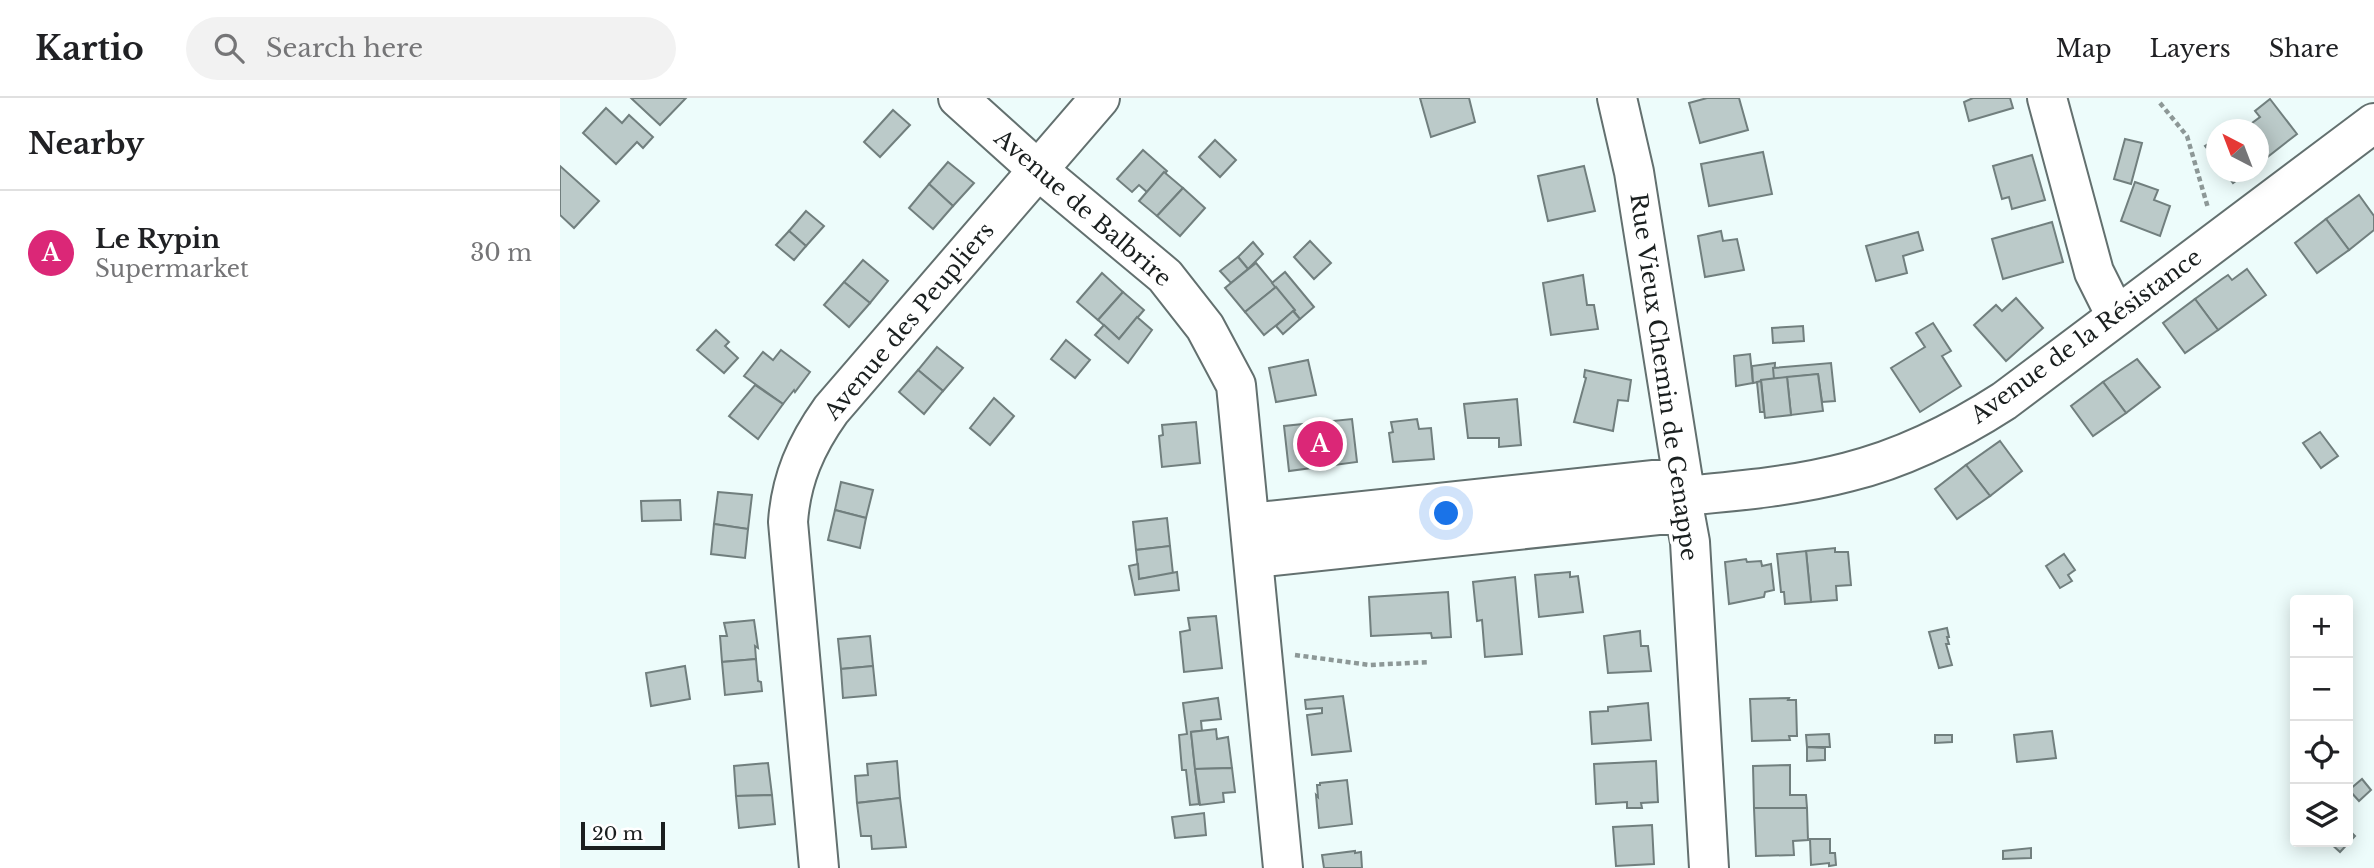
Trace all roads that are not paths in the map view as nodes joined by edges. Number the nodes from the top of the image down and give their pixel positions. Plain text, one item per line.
1 (958, 98) edge
2 (1100, 98) edge
3 (1617, 98) edge
4 (2047, 98) edge
5 (2374, 123) edge
6 (1038, 170) junction
7 (2116, 316) junction
8 (1684, 497) junction
9 (1252, 540) junction
10 (819, 868) edge
11 (1283, 868) edge
12 (1709, 868) edge

1 - 6 street, Avenue de Balbrire
2 - 6 street, Avenue des Peupliers
3 - 8 street, Rue Vieux Chemin de Genappe
4 - 7 street
5 - 7 street, Avenue de la Résistance
6 - 9 street, Avenue de Balbrire
6 - 10 street, Avenue des Peupliers
7 - 8 street, Avenue de la Résistance
8 - 9 street, Avenue de la Résistance
8 - 12 street, Rue Vieux Chemin de Genappe
9 - 11 street

